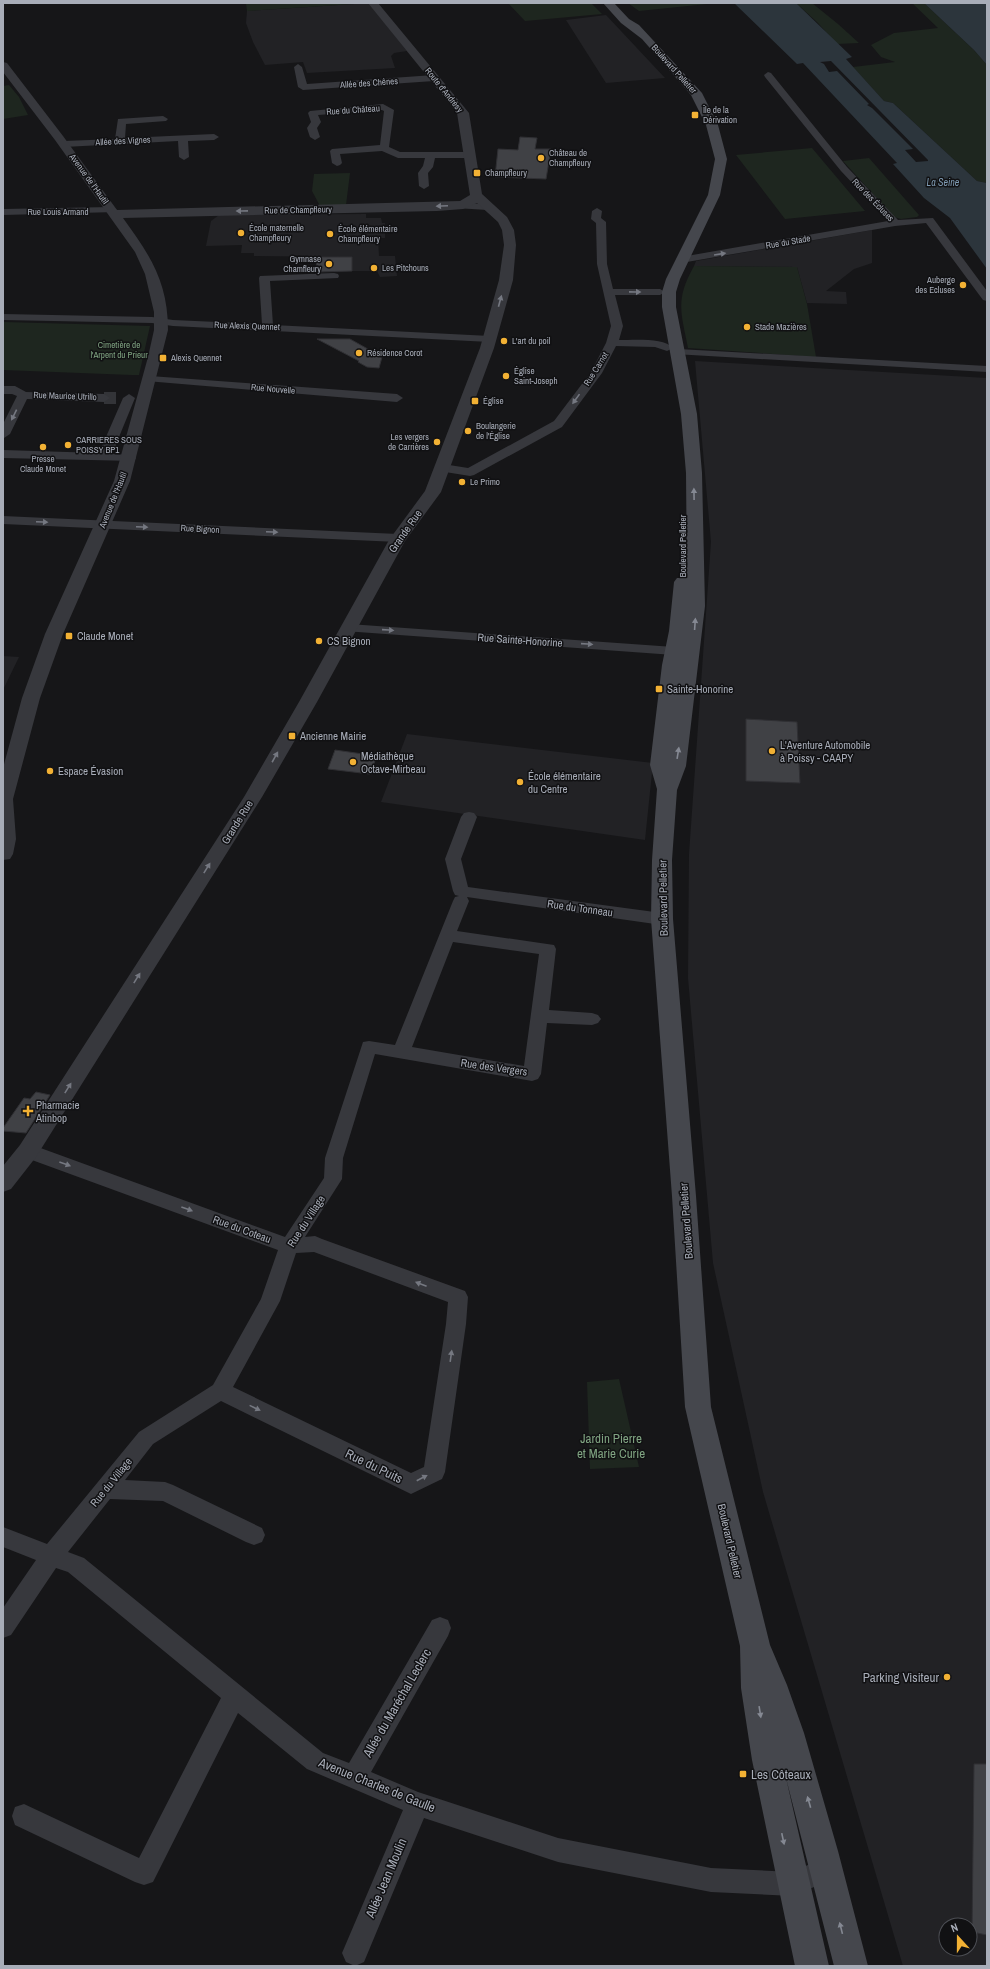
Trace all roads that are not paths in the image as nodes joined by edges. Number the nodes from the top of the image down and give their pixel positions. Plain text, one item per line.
1 (373, 3) edge
2 (608, 3) edge
3 (625, 21) junction
4 (3, 65) edge
5 (298, 67) dead end
6 (768, 75) dead end
7 (434, 78) junction
8 (303, 87) junction
9 (308, 97) dead end
10 (163, 119) dead end
11 (214, 137) dead end
12 (315, 137) dead end
13 (183, 138) junction
14 (120, 142) junction
15 (64, 144) junction
16 (384, 148) junction
17 (431, 155) junction
18 (470, 155) junction
19 (184, 157) dead end
20 (337, 163) dead end
21 (424, 186) dead end
22 (476, 195) junction
23 (459, 206) junction
24 (488, 207) junction
25 (597, 211) dead end
26 (3, 212) edge
27 (113, 212) junction
28 (895, 223) junction
29 (681, 260) junction
30 (334, 276) dead end
31 (609, 292) junction
32 (660, 292) junction
33 (987, 298) edge
34 (3, 317) edge
35 (161, 322) junction
36 (268, 327) junction
37 (490, 339) junction
38 (612, 343) junction
39 (673, 350) junction
40 (987, 369) edge
41 (150, 379) junction
42 (3, 390) edge
43 (23, 395) junction
44 (104, 398) tunnel mouth
45 (397, 398) dead end
46 (145, 399) junction
47 (4, 434) dead end
48 (3, 454) edge
49 (104, 457) junction
50 (130, 458) junction
51 (443, 468) junction
52 (3, 520) edge
53 (104, 525) junction
54 (398, 538) junction
55 (349, 628) junction
56 (683, 650) junction
57 (469, 817) dead end
58 (3, 854) edge
59 (461, 901) dead end
60 (662, 919) junction
61 (447, 935) junction
62 (539, 1016) junction
63 (592, 1019) dead end
64 (401, 1052) junction
65 (12, 1166) edge
66 (289, 1246) junction
67 (458, 1297) joint
68 (220, 1391) junction
69 (106, 1489) junction
70 (254, 1535) dead end
71 (3, 1537) edge
72 (52, 1555) junction
73 (3, 1627) edge
74 (440, 1628) dead end
75 (755, 1646) junction
76 (235, 1694) junction
77 (354, 1778) junction
78 (418, 1804) junction
79 (24, 1816) dead end
80 (826, 1869) junction
81 (793, 1884) junction
82 (355, 1953) dead end
83 (812, 1966) edge
84 (851, 1966) edge

1 - 7 street, Route d'Andrésy
2 - 3 main road, Boulevard Pelletier
3 - 29 main road, Boulevard Pelletier
3 - 32 main road, Boulevard Pelletier
4 - 15 street, Avenue de l'Hautil
5 - 8 street
6 - 28 street, Rue des Écluses
7 - 8 street, Allée des Chênes
7 - 18 street, Route d'Andrésy
8 - 9 street
10 - 14 street
11 - 13 street, Allée des Vignes
12 - 16 street, Rue du Château
13 - 14 street, Allée des Vignes
13 - 19 street
14 - 15 street, Allée des Vignes
15 - 27 street, Avenue de l'Hautil
16 - 17 street
16 - 20 street
17 - 18 street
17 - 21 street
18 - 22 street, Route d'Andrésy
22 - 23 street, Rue de Champfleury
22 - 24 street, Grande Rue
23 - 24 street
23 -> 27 street, Rue de Champfleury
37 -> 24 street, Grande Rue
25 - 31 street, Rue Carnot
26 - 27 street, Rue Louis Armand
27 - 35 street, Avenue de l'Hautil
29 -> 28 street, Rue du Stade
28 - 33 street, Rue des Écluses
29 - 39 main road, Boulevard Pelletier
30 - 36 street
31 -> 32 street
31 - 38 street, Rue Carnot
32 - 39 main road, Boulevard Pelletier
34 - 35 street, Rue Alexis Quennet
35 - 36 street, Rue Alexis Quennet
35 - 41 street, Avenue de l'Hautil
36 - 37 street, Rue Alexis Quennet
37 - 51 street, Grande Rue
38 - 39 street
38 -> 51 street, Rue Carnot
39 - 40 street
39 - 56 main road, Boulevard Pelletier
41 - 45 street, Rue Nouvelle
41 - 46 street, Avenue de l'Hautil
42 - 43 street, Rue Maurice Utrillo
43 - 44 street, Rue Maurice Utrillo
43 -> 47 street
46 - 49 street
46 - 50 street, Avenue de l'Hautil
48 - 49 street
49 - 50 street
50 - 53 street, Avenue de l'Hautil
51 - 54 street, Grande Rue
52 -> 53 street, Rue Bignon
53 -> 54 street, Rue Bignon
53 - 58 street, Avenue de l'Hautil
54 - 55 street, Grande Rue
55 -> 56 street, Rue Sainte-Honorine
65 -> 55 street, Grande Rue
56 - 60 main road, Boulevard Pelletier
57 - 60 street, Rue du Tonneau
59 - 61 street
60 - 75 main road, Boulevard Pelletier
61 - 62 street, Rue des Vergers
61 - 64 street
62 - 63 street
62 - 64 street, Rue des Vergers
64 - 66 street, Rue du Village
65 -> 66 street, Rue du Coteau
67 -> 66 street, Rue du Coteau
66 - 68 street, Rue du Village
68 -> 67 street, Rue du Puits
68 - 69 street, Rue du Village
69 - 70 street
69 - 72 street, Rue du Village
71 - 72 street, Avenue Charles de Gaulle
72 - 73 street, Rue du Village
72 - 76 street, Avenue Charles de Gaulle
74 - 77 street, Allée du Maréchal Leclerc
80 -> 75 main road, Boulevard Pelletier
75 -> 81 main road, Boulevard Pelletier
76 - 77 street, Avenue Charles de Gaulle
76 - 79 street
77 - 78 street, Avenue Charles de Gaulle
78 - 81 street, Avenue Charles de Gaulle
78 - 82 street, Allée Jean Moulin
80 - 81 street
84 -> 80 main road, Boulevard Pelletier
81 - 83 main road, Boulevard Pelletier

